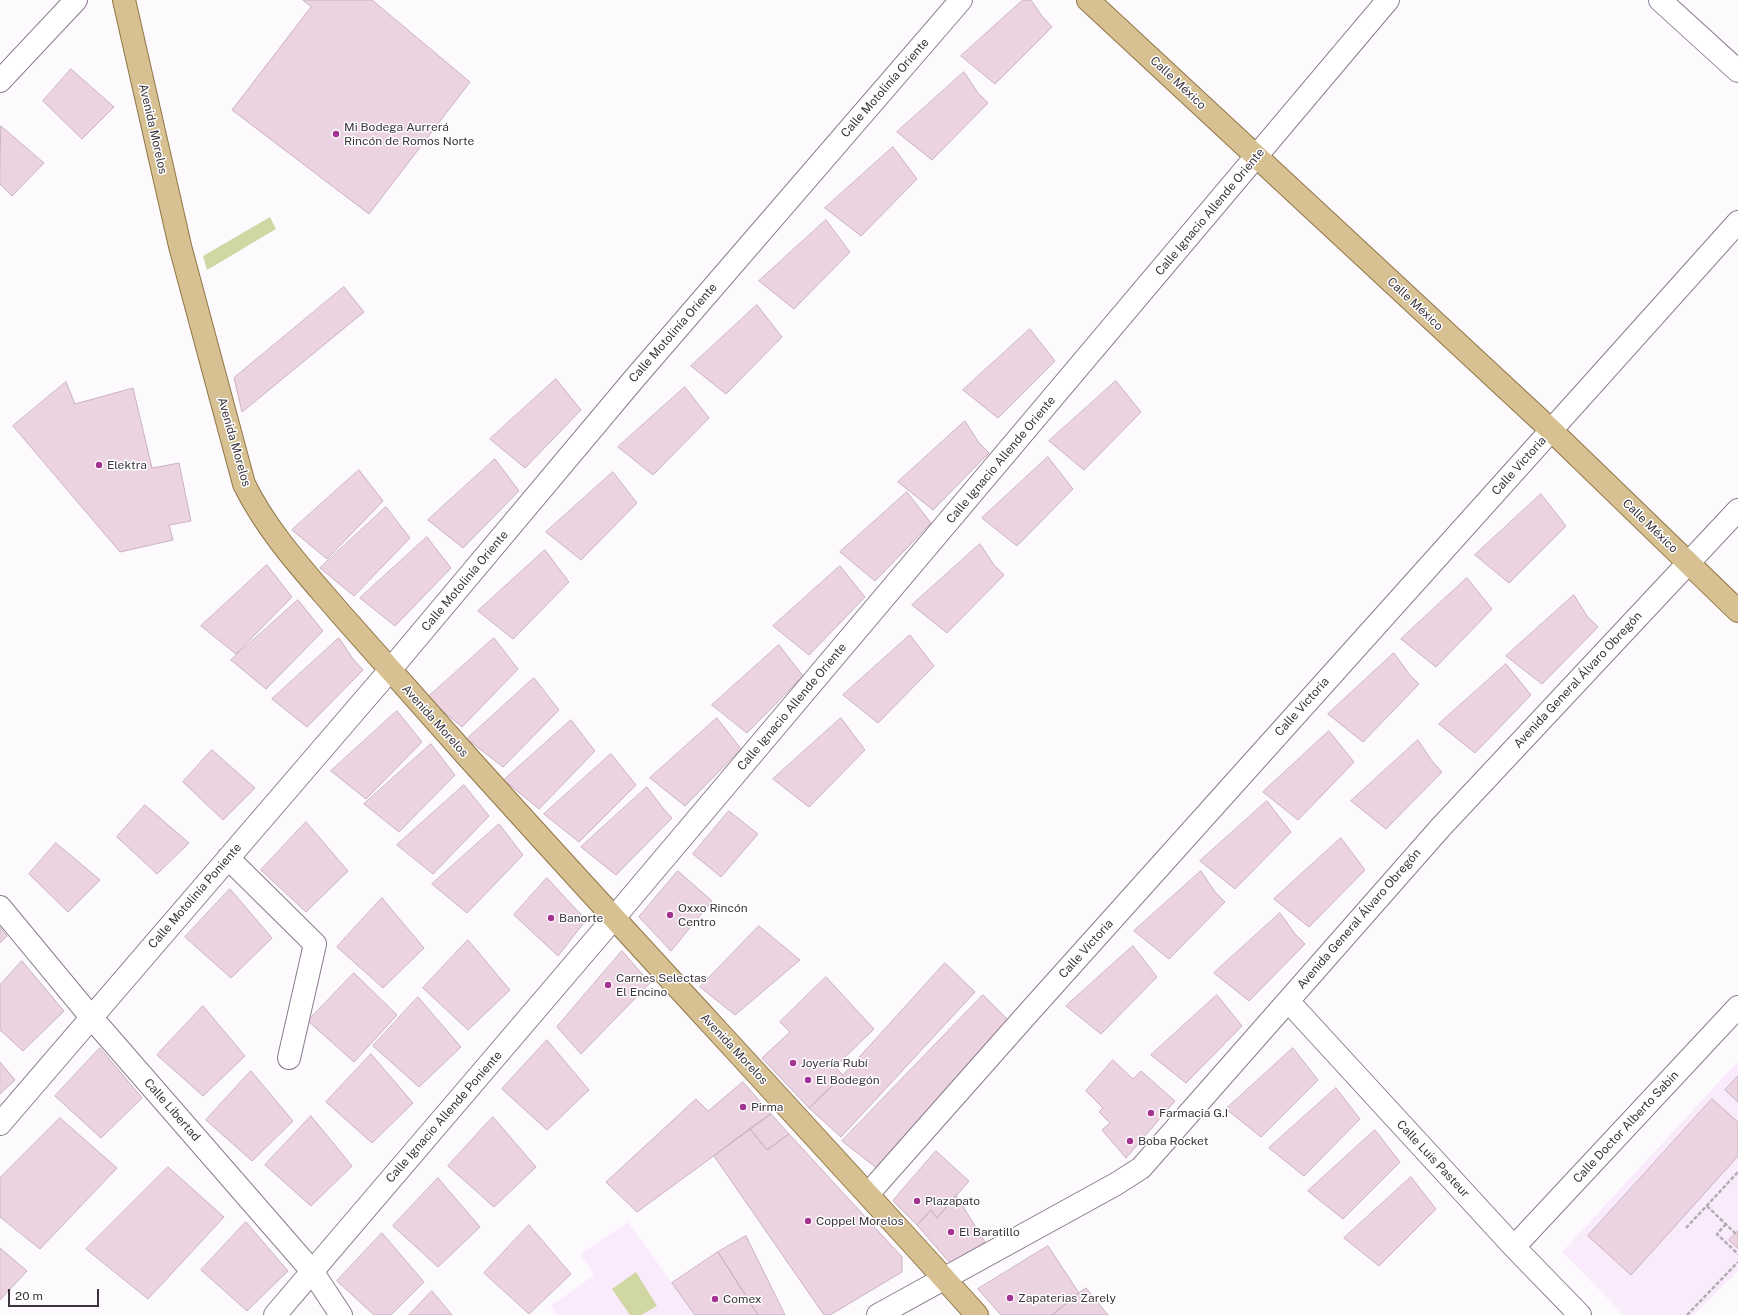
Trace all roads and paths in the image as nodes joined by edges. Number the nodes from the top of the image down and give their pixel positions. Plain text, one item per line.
1 (76, 0) edge
2 (124, 0) edge
3 (961, 0) edge
4 (1088, 0) edge
5 (1388, 0) edge
6 (1661, 0) edge
7 (1738, 72) edge
8 (0, 80) edge
9 (1257, 156) junction
10 (1738, 222) edge
11 (1551, 430) junction
12 (1738, 510) edge
13 (1687, 562) junction
14 (1738, 611) edge
15 (390, 670) junction
16 (228, 858) junction
17 (0, 907) edge
18 (613, 919) junction
19 (1288, 1001) junction
20 (1738, 1007) edge
21 (91, 1017) junction
22 (289, 1058) dead end
23 (0, 1124) edge
24 (1738, 1172) edge
25 (868, 1194) junction
26 (1706, 1206) junction
27 (1726, 1224) junction
28 (1686, 1228) dead end
29 (1736, 1234) dead end
30 (1514, 1247) junction
31 (1738, 1254) edge
32 (1738, 1262) edge
33 (312, 1271) junction
34 (943, 1278) junction
35 (275, 1315) edge
36 (340, 1315) edge
37 (878, 1315) edge
38 (977, 1315) edge
39 (1580, 1315) edge
40 (1686, 1315) edge

1 - 8 street
2 - 15 main road, Avenida Morelos
3 - 15 street, Calle Motolinía Oriente
4 - 9 main road, Calle México
5 - 9 street, Calle Ignacio Allende Oriente
6 - 7 street
9 - 11 main road, Calle México
9 - 18 street, Calle Ignacio Allende Oriente
10 - 11 street, Calle Victoria
11 - 13 main road, Calle México
11 - 25 street, Calle Victoria
12 - 13 street, Avenida General Álvaro Obregón
13 - 14 main road, Calle México
13 - 19 street, Avenida General Álvaro Obregón
15 - 16 street, Calle Motolinía Poniente
15 - 18 main road, Avenida Morelos
16 - 21 street, Calle Motolinía Poniente
16 - 22 street
17 - 21 street, Calle Libertad
18 - 25 main road, Avenida Morelos
18 - 33 street, Calle Ignacio Allende Poniente
19 - 30 street, Calle Luis Pasteur
19 - 34 street, Avenida General Álvaro Obregón
20 - 30 street, Calle Doctor Alberto Sabin
21 - 23 street, Calle Motolinía Poniente
21 - 33 street, Calle Libertad
24 - 26 path
25 - 34 main road, Avenida Morelos
26 - 27 path
26 - 28 path
27 - 29 path
27 - 31 path
30 - 39 street, Calle Luis Pasteur
32 - 40 path
33 - 35 street, Calle Ignacio Allende Poniente
33 - 36 street, Calle Libertad
34 - 37 street, Avenida General Álvaro Obregón
34 - 38 main road, Avenida Morelos

